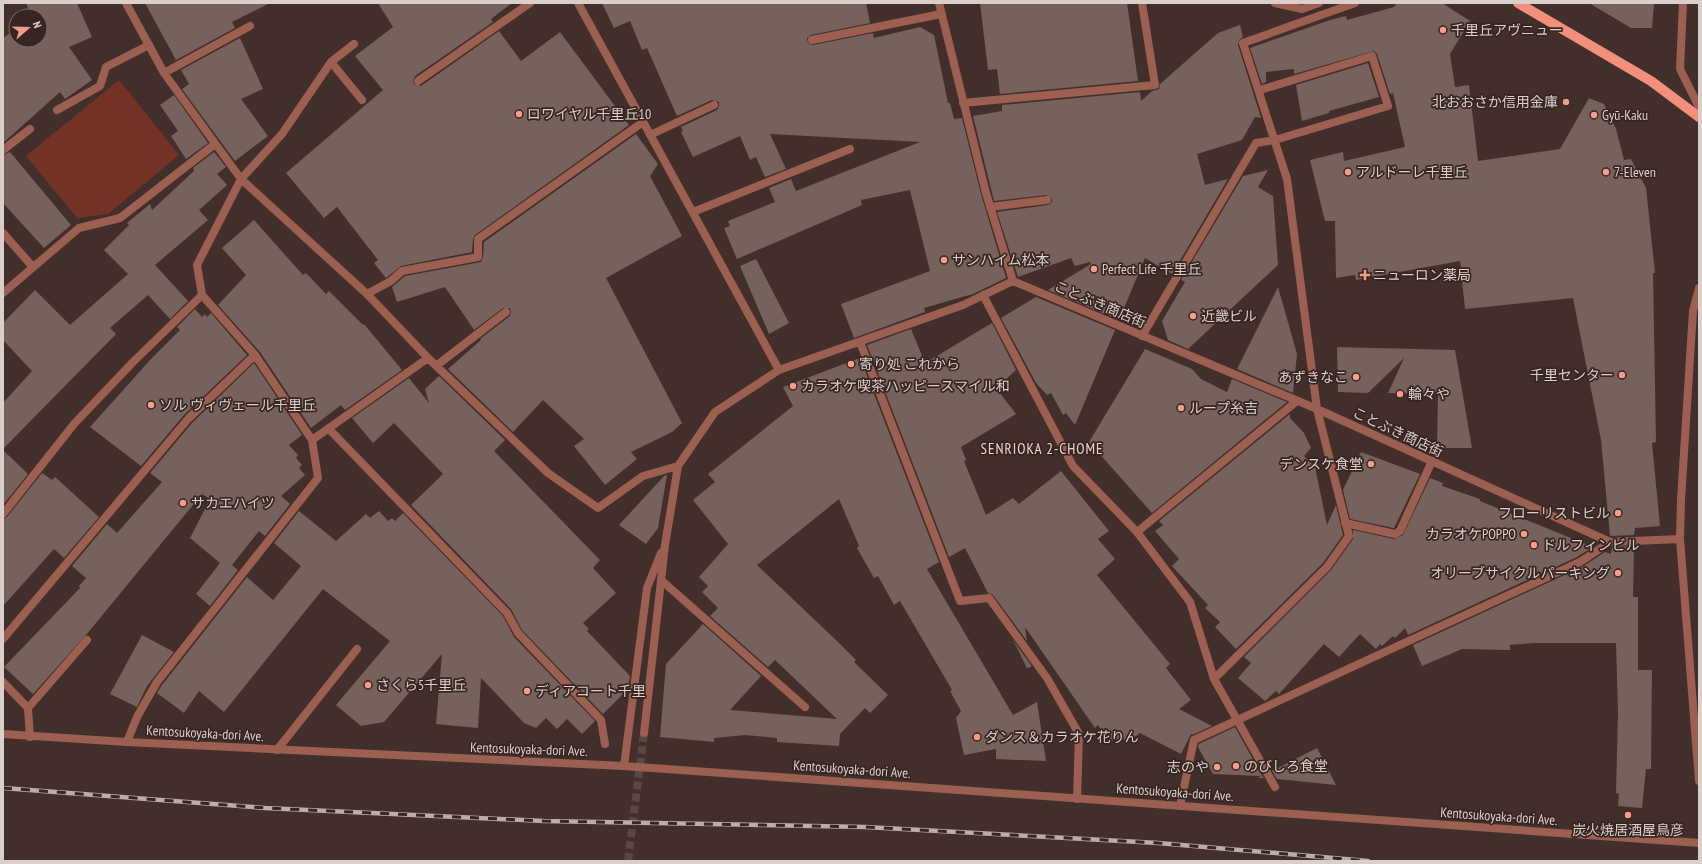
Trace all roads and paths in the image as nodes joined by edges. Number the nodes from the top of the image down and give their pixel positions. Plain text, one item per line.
1 (126, 3) edge
2 (530, 3) edge
3 (578, 3) edge
4 (939, 3) edge
5 (1142, 3) edge
6 (1276, 3) edge
7 (1319, 3) edge
8 (1355, 3) edge
9 (1518, 3) edge
10 (1683, 3) edge
11 (941, 14) junction
12 (250, 26) dead end
13 (812, 40) dead end
14 (354, 44) dead end
15 (149, 45) junction
16 (331, 62) junction
17 (164, 73) junction
18 (418, 81) dead end
19 (1260, 90) junction
20 (362, 100) dead end
21 (963, 102) junction
22 (714, 105) dead end
23 (1699, 107) edge
24 (57, 110) dead end
25 (1699, 117) edge
26 (643, 122) junction
27 (30, 129) dead end
28 (650, 135) junction
29 (1275, 140) junction
30 (215, 144) junction
31 (850, 149) dead end
32 (3, 150) edge
33 (241, 179) junction
34 (1047, 200) dead end
35 (990, 207) junction
36 (693, 212) junction
37 (3, 233) edge
38 (32, 266) junction
39 (1013, 281) junction
40 (1699, 288) edge
41 (3, 293) edge
42 (367, 294) junction
43 (202, 295) junction
44 (983, 295) junction
45 (506, 312) dead end
46 (1142, 336) junction
47 (860, 342) junction
48 (255, 355) junction
49 (428, 358) junction
50 (436, 366) junction
51 (779, 370) junction
52 (1297, 401) junction
53 (1317, 409) junction
54 (329, 429) junction
55 (312, 440) junction
56 (1432, 461) junction
57 (678, 466) junction
58 (3, 514) edge
59 (1346, 523) junction
60 (1137, 532) junction
61 (1680, 539) junction
62 (1610, 542) junction
63 (665, 545) junction
64 (661, 580) junction
65 (3, 638) edge
66 (87, 640) dead end
67 (357, 649) dead end
68 (1214, 679) junction
69 (3, 682) edge
70 (805, 707) dead end
71 (28, 708) junction
72 (1236, 721) junction
73 (644, 733) tunnel mouth
74 (3, 734) edge
75 (30, 737) junction
76 (127, 742) junction
77 (605, 744) dead end
78 (277, 750) junction
79 (624, 766) junction
80 (1699, 781) edge
81 (1275, 787) dead end
82 (1078, 799) junction
83 (1180, 806) junction
84 (1699, 843) edge

1 - 15 street
2 - 18 street
3 - 26 street
4 - 11 street
5 - 21 street
6 - 7 street
8 - 19 street
9 - 25 main road
10 - 23 street
11 - 13 street
11 - 21 street
12 - 17 street
14 - 16 street
15 - 17 street
15 - 24 street
16 - 20 street
16 - 33 street
17 - 30 street
19 - 29 street
19 - 29 street
21 - 35 street
22 - 28 street
26 - 28 street
26 - 42 street
27 - 32 street
28 - 36 street
29 - 46 street
29 - 53 street
30 - 33 street
30 - 38 street
31 - 36 street
33 - 42 street
33 - 43 street
34 - 35 street
35 - 39 street
36 - 51 street
37 - 38 street
38 - 41 street
39 - 44 street
39 - 46 street, ことぶき商店街
40 - 61 street
42 - 49 street
43 - 48 street
43 - 58 street
44 - 47 street
44 - 60 street
45 - 50 street
46 - 52 street, ことぶき商店街
47 - 51 street
47 - 82 street
48 - 55 street
48 - 65 street
49 - 50 street
49 - 54 street
50 - 57 street
51 - 57 street
52 - 53 street, ことぶき商店街
52 - 60 street
53 - 56 street, ことぶき商店街
53 - 59 street
54 - 55 street
54 - 77 street
55 - 76 street
56 - 59 street
56 - 62 street, ことぶき商店街
57 - 63 street
59 - 68 street
60 - 68 street
61 - 62 street
61 - 80 street
62 - 72 street
63 - 64 street
63 - 79 street
64 - 70 street
64 - 73 street
66 - 71 street
67 - 78 street
68 - 72 street
69 - 71 street
71 - 75 street
72 - 81 street
72 - 83 street
74 - 75 street, Kentosukoyaka-dori Ave.
75 - 76 street, Kentosukoyaka-dori Ave.
76 - 78 street, Kentosukoyaka-dori Ave.
78 - 79 street, Kentosukoyaka-dori Ave.
79 - 82 street, Kentosukoyaka-dori Ave.
82 - 83 street, Kentosukoyaka-dori Ave.
83 - 84 street, Kentosukoyaka-dori Ave.

